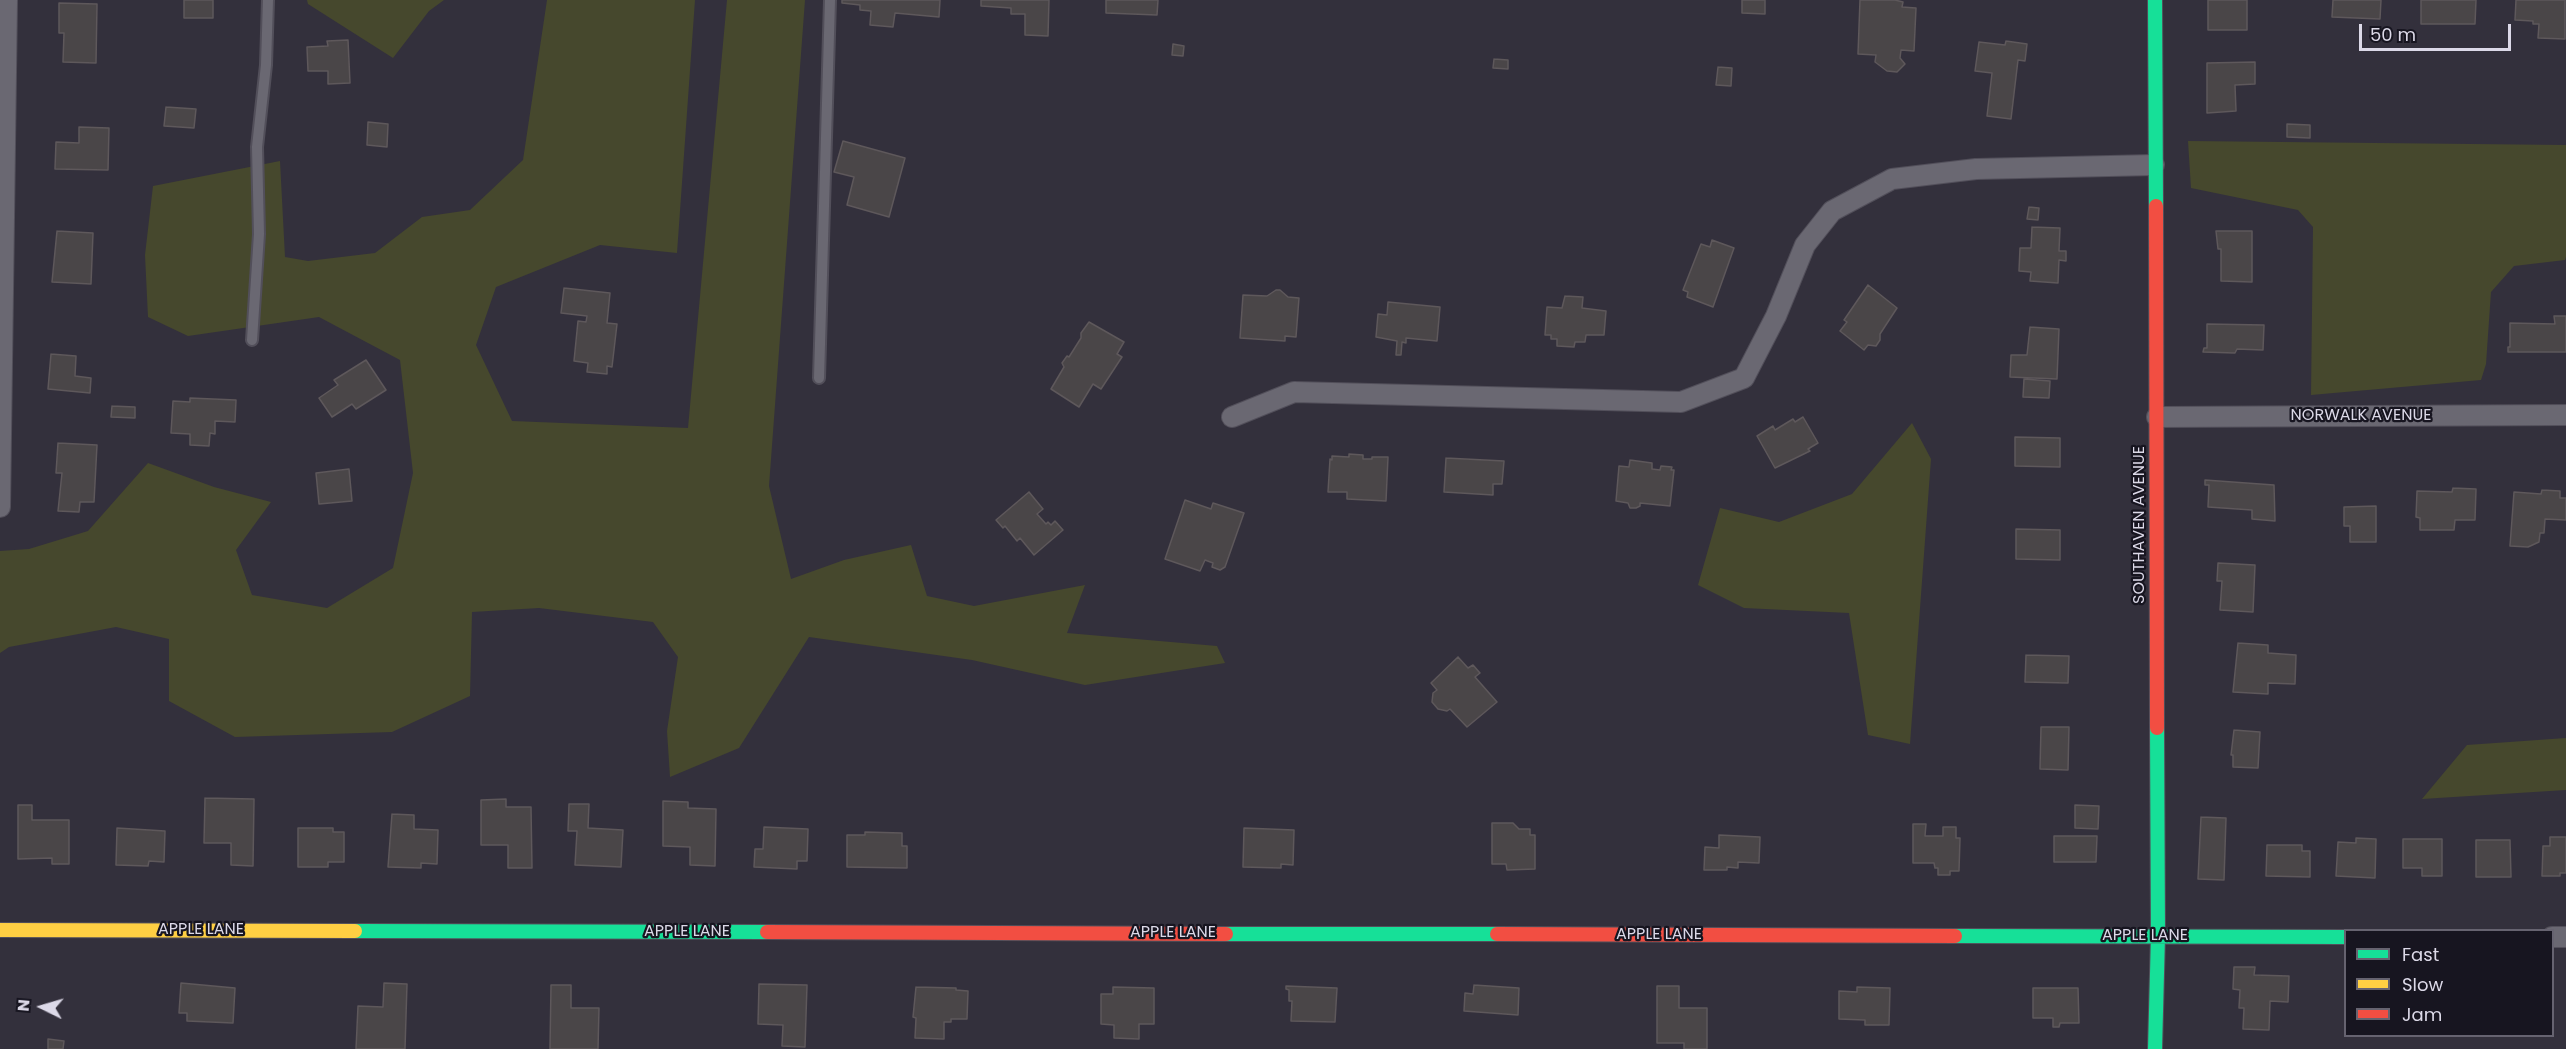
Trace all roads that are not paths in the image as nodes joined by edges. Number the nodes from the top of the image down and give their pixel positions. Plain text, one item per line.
1 (8, 0) edge
2 (267, 0) edge
3 (830, 0) edge
4 (2155, 0) edge
5 (2154, 165) junction
6 (252, 340) dead end
7 (819, 378) dead end
8 (2566, 415) edge
9 (1232, 417) dead end
10 (2157, 417) junction
11 (0, 507) edge
12 (0, 930) edge
13 (2158, 936) junction
14 (2344, 937) edge
15 (2155, 1049) edge

1 - 11 street
2 - 6 lane
3 - 7 lane
4 - 5 street, SOUTHAVEN AVENUE
5 - 9 street
5 - 10 street, SOUTHAVEN AVENUE
8 - 10 street, NORWALK AVENUE
10 - 13 street, SOUTHAVEN AVENUE
12 - 13 street, APPLE LANE
13 - 14 street, APPLE LANE
13 - 15 street, SOUTHAVEN AVENUE

